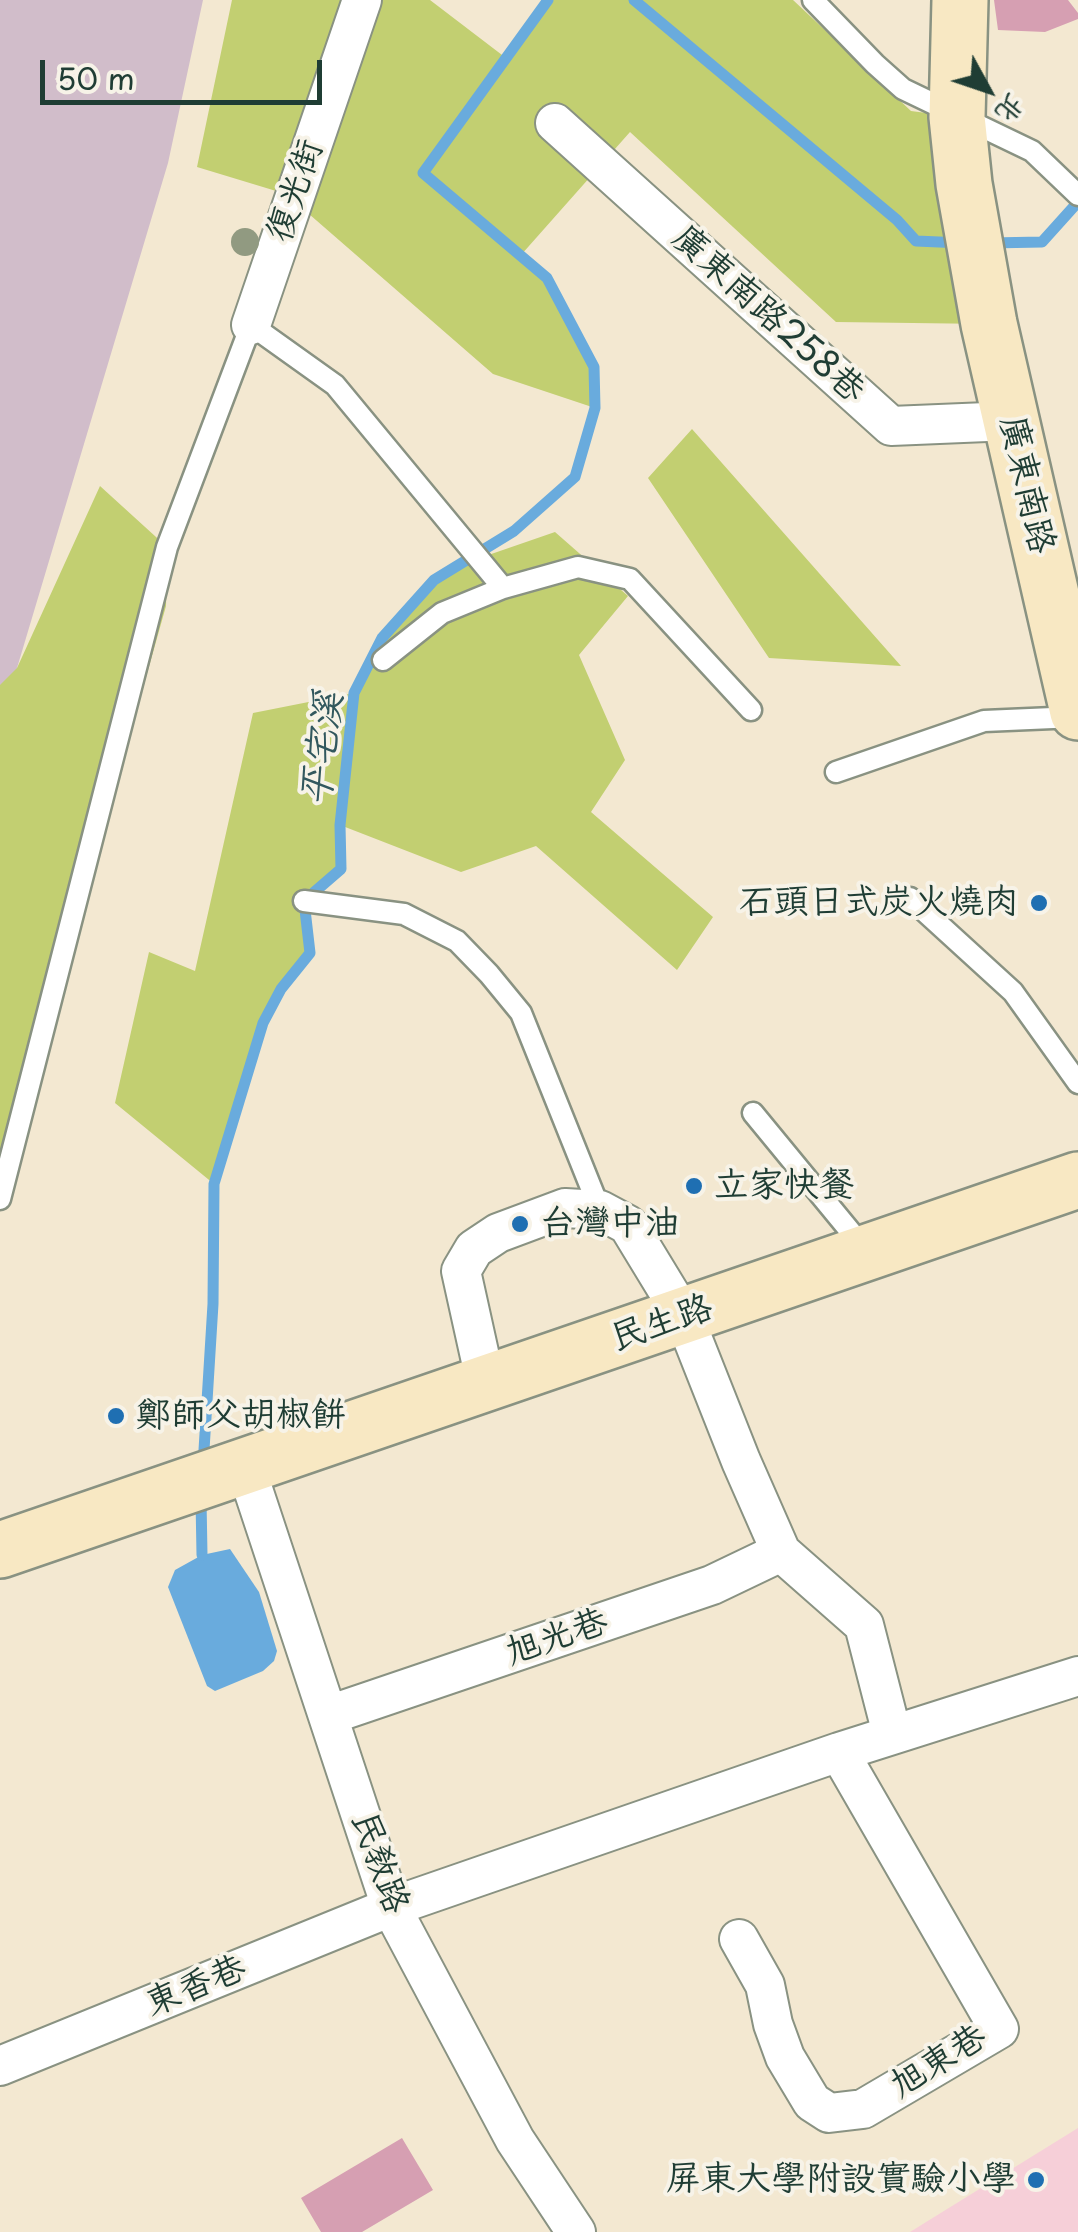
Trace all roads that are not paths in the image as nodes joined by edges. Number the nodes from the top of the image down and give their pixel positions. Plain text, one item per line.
1 (362, 0) edge
2 (813, 0) edge
3 (960, 0) edge
4 (958, 117) junction
5 (556, 123) dead end
6 (1070, 187) edge
7 (251, 325) junction
8 (1011, 420) junction
9 (503, 588) junction
10 (383, 660) dead end
11 (751, 710) dead end
12 (1078, 714) edge
13 (836, 772) dead end
14 (910, 898) dead end
15 (304, 901) dead end
16 (1078, 1083) edge
17 (753, 1112) dead end
18 (1078, 1180) edge
19 (0, 1199) edge
20 (600, 1210) junction
21 (869, 1253) junction
22 (684, 1317) junction
23 (486, 1384) junction
24 (245, 1465) junction
25 (0, 1550) edge
26 (781, 1552) junction
27 (1078, 1676) edge
28 (329, 1714) junction
29 (892, 1734) junction
30 (838, 1752) junction
31 (391, 1907) junction
32 (739, 1939) dead end
33 (0, 2066) edge
34 (576, 2232) edge

1 - 7 street, 復光街
2 - 4 lane
3 - 4 street, 廣東南路
4 - 6 lane
4 - 8 street, 廣東南路
5 - 8 street, 廣東南路258巷
7 - 9 lane
7 - 19 lane
8 - 12 street, 廣東南路
9 - 10 lane
9 - 11 lane
12 - 13 lane
14 - 16 lane
15 - 20 lane
17 - 21 lane
18 - 21 street, 民生路
20 - 22 street
20 - 23 street
21 - 22 street, 民生路
22 - 23 street, 民生路
22 - 26 street
23 - 24 street, 民生路
24 - 25 street, 民生路
24 - 28 street, 民教路
26 - 28 street, 旭光巷
26 - 29 street
27 - 29 street
28 - 31 street, 民教路
29 - 30 street
30 - 31 street
30 - 32 street, 旭東巷
31 - 33 street, 東香巷
31 - 34 street, 民教路

